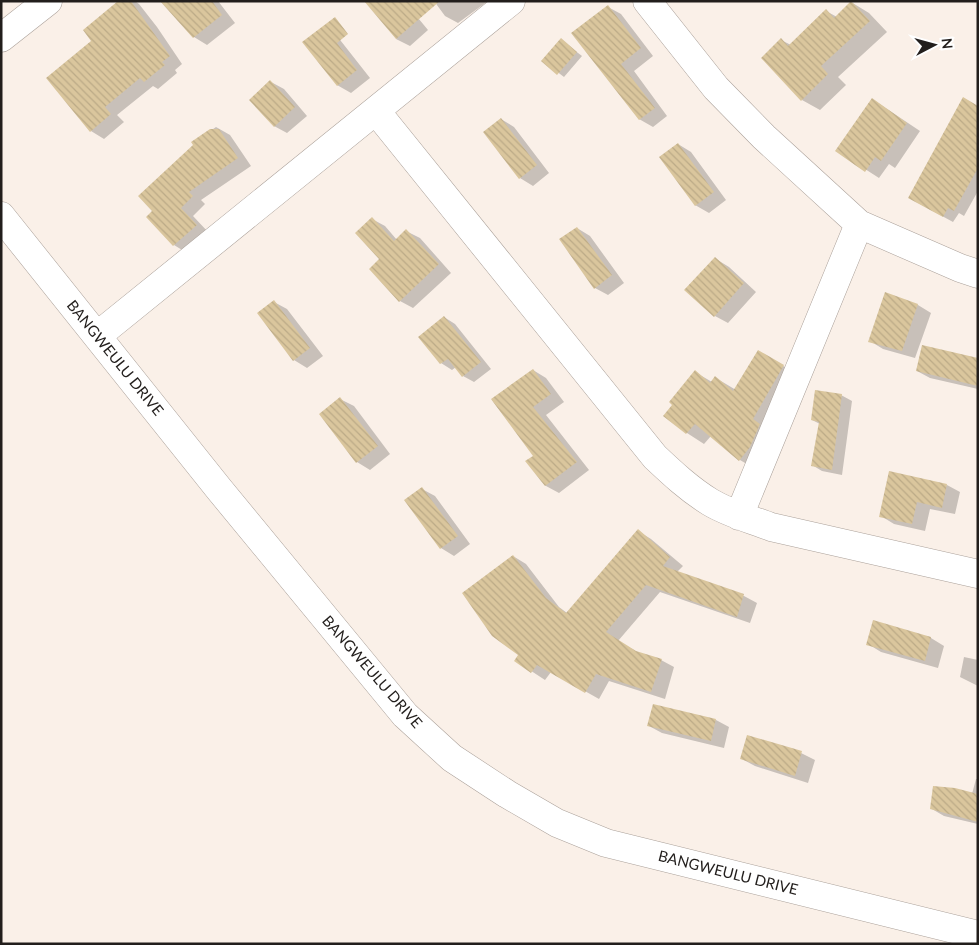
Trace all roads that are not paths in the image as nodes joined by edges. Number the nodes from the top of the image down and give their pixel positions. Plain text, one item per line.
1 (48, 1) edge
2 (510, 1) edge
3 (647, 1) edge
4 (1, 38) edge
5 (376, 111) junction
6 (1, 216) edge
7 (859, 224) junction
8 (978, 274) edge
9 (97, 336) junction
10 (739, 516) junction
11 (978, 574) edge
12 (978, 935) edge

1 - 4 street
2 - 5 street
3 - 7 street
5 - 9 street
5 - 10 street
6 - 9 street, BANGWEULU DRIVE
7 - 8 street
7 - 10 street
9 - 12 street, BANGWEULU DRIVE
10 - 11 street

